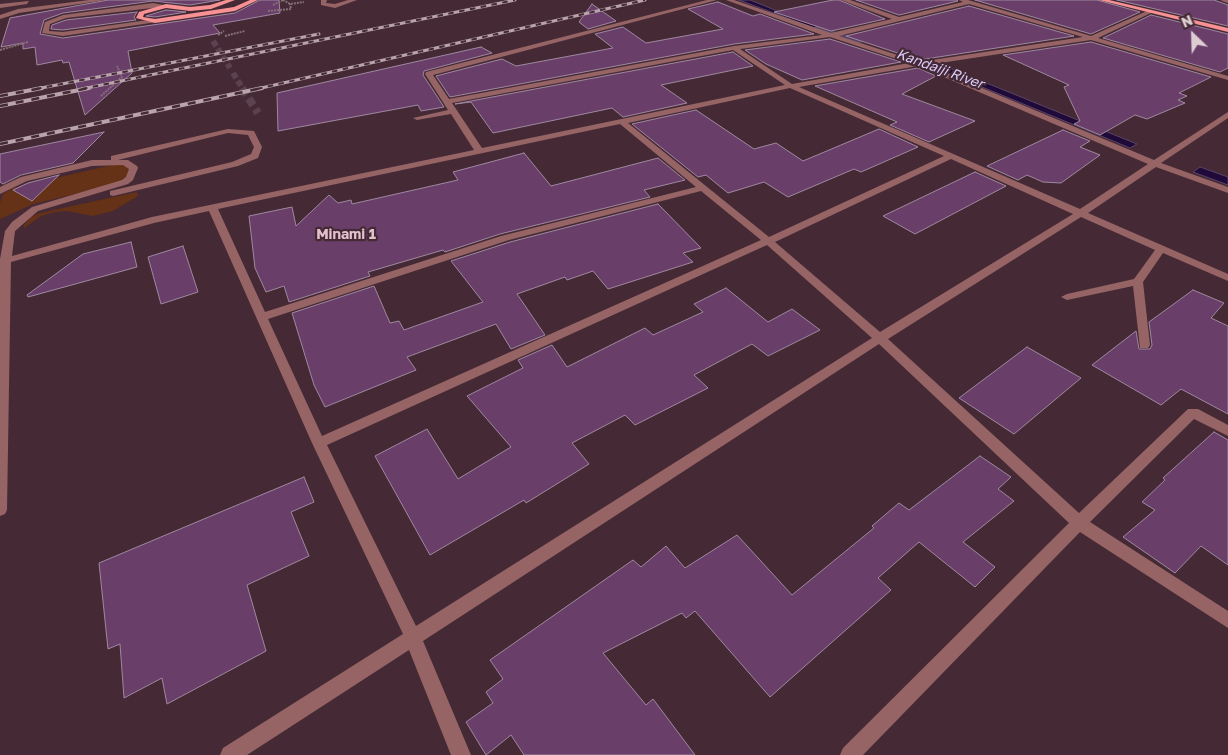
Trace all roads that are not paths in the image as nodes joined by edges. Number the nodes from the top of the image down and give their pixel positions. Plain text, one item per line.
1 (49, 0) edge
2 (104, 0) edge
3 (232, 0) edge
4 (255, 0) edge
5 (324, 0) edge
6 (354, 0) edge
7 (714, 0) edge
8 (729, 0) edge
9 (844, 0) edge
10 (962, 0) edge
11 (1102, 0) edge
12 (970, 2) junction
13 (0, 6) edge
14 (166, 6) junction
15 (1149, 12) junction
16 (0, 17) edge
17 (898, 20) junction
18 (156, 21) junction
19 (1228, 30) edge
20 (832, 35) junction
21 (1092, 38) junction
22 (734, 48) junction
23 (920, 64) junction
24 (1228, 78) edge
25 (791, 86) junction
26 (447, 102) junction
27 (453, 111) junction
28 (1228, 114) edge
29 (417, 118) dead end
30 (621, 121) junction
31 (480, 152) junction
32 (950, 156) junction
33 (92, 163) junction
34 (1157, 164) junction
35 (24, 179) junction
36 (0, 184) edge
37 (701, 188) junction
38 (1228, 190) edge
39 (0, 191) edge
40 (212, 207) junction
41 (28, 213) junction
42 (1081, 213) junction
43 (768, 241) junction
44 (1161, 248) junction
45 (2, 259) edge
46 (1228, 278) edge
47 (1138, 282) junction
48 (1067, 297) dead end
49 (262, 317) junction
50 (880, 338) junction
51 (1144, 345) dead end
52 (1228, 431) edge
53 (319, 443) junction
54 (0, 510) edge
55 (1079, 523) junction
56 (1228, 620) edge
57 (413, 636) junction
58 (230, 755) edge
59 (461, 755) edge
60 (850, 755) edge

1 - 13 street
2 - 16 street
3 - 14 main road
4 - 18 main road
5 - 6 street
7 - 26 street
8 - 20 street
9 - 17 street
10 - 12 street
11 - 15 main road
12 - 17 street
12 - 21 street
14 - 18 main road
14 - 18 street
15 - 19 main road
15 - 21 street
17 - 20 street
20 - 22 street
20 - 23 street
21 - 23 street
21 - 24 street
22 - 25 street
22 - 26 street
23 - 25 street
23 - 34 street
25 - 30 street
25 - 32 street
26 - 27 street
27 - 29 street
27 - 31 street
28 - 34 street
30 - 31 street
30 - 37 street
31 - 40 street
32 - 42 street
32 - 43 street
33 - 35 street
33 - 41 street
33 - 41 street
34 - 38 street
34 - 42 street
35 - 36 street
35 - 39 street
37 - 43 street
37 - 49 street
40 - 45 street
40 - 49 street
41 - 45 street
42 - 44 street
42 - 50 street
43 - 50 street
43 - 53 street
44 - 46 street
44 - 47 street
45 - 54 street
47 - 48 street
47 - 51 street
49 - 53 street
50 - 55 street
50 - 57 street
52 - 55 street
53 - 57 street
55 - 56 street
55 - 60 street
57 - 58 street
57 - 59 street

